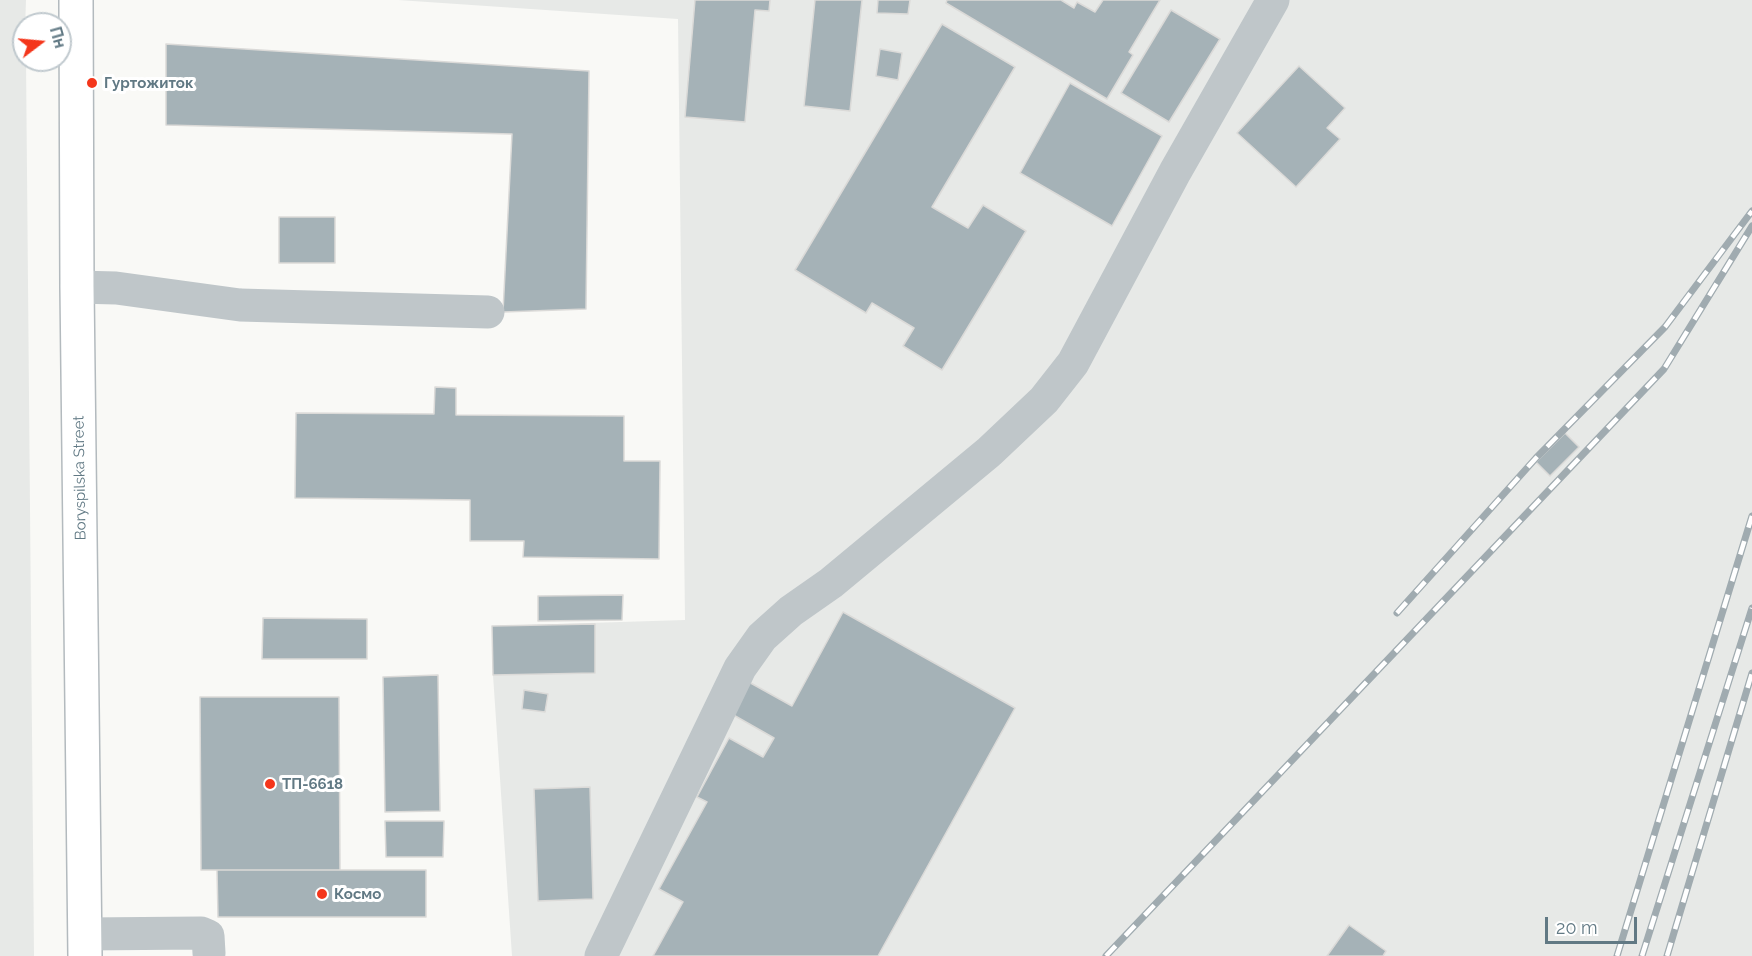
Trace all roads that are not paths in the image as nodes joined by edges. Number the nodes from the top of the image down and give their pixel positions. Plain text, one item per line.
1 (76, 0) edge
2 (1274, 0) edge
3 (77, 287) junction
4 (488, 312) dead end
5 (85, 945) edge
6 (209, 952) dead end
7 (601, 956) edge

1 - 3 main road, Boryspilska Street
2 - 7 lane
3 - 4 lane
3 - 5 main road, Boryspilska Street
5 - 6 lane

